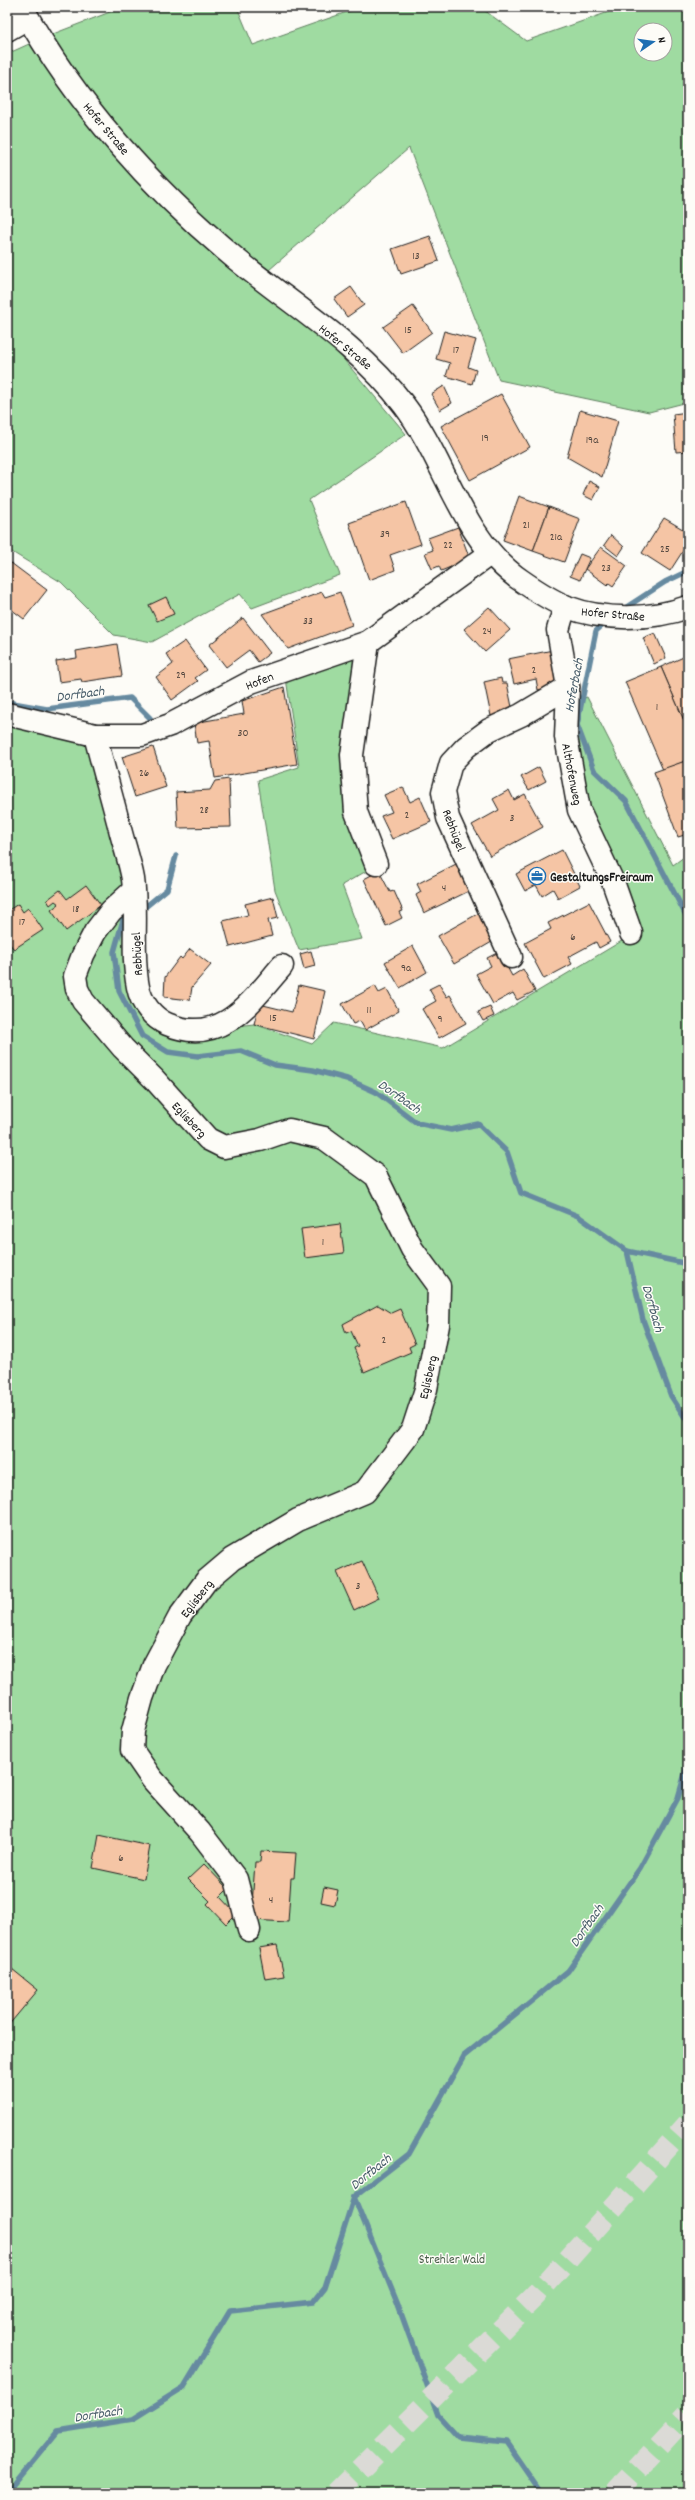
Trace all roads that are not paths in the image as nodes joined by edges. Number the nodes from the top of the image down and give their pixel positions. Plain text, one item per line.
1 (25, 13) edge
2 (7, 30) edge
3 (491, 553) junction
4 (565, 606) junction
5 (688, 607) edge
6 (368, 642) junction
7 (568, 687) junction
8 (7, 714) edge
9 (95, 735) junction
10 (376, 864) dead end
11 (134, 908) junction
12 (630, 933) dead end
13 (512, 957) dead end
14 (282, 966) dead end
15 (249, 1930) dead end

1 - 2 street
1 - 3 street, Hofer Straße
3 - 4 street, Hofer Straße
3 - 6 street, Hofen
4 - 5 street, Hofer Straße
4 - 7 street, Althofenweg
6 - 9 street, Hofen
6 - 10 street
7 - 12 street, Althofenweg
7 - 13 street, Rebhügel
8 - 9 street, Hofen
9 - 11 street, Rebhügel
11 - 14 street, Rebhügel
11 - 15 street, Eglisberg

